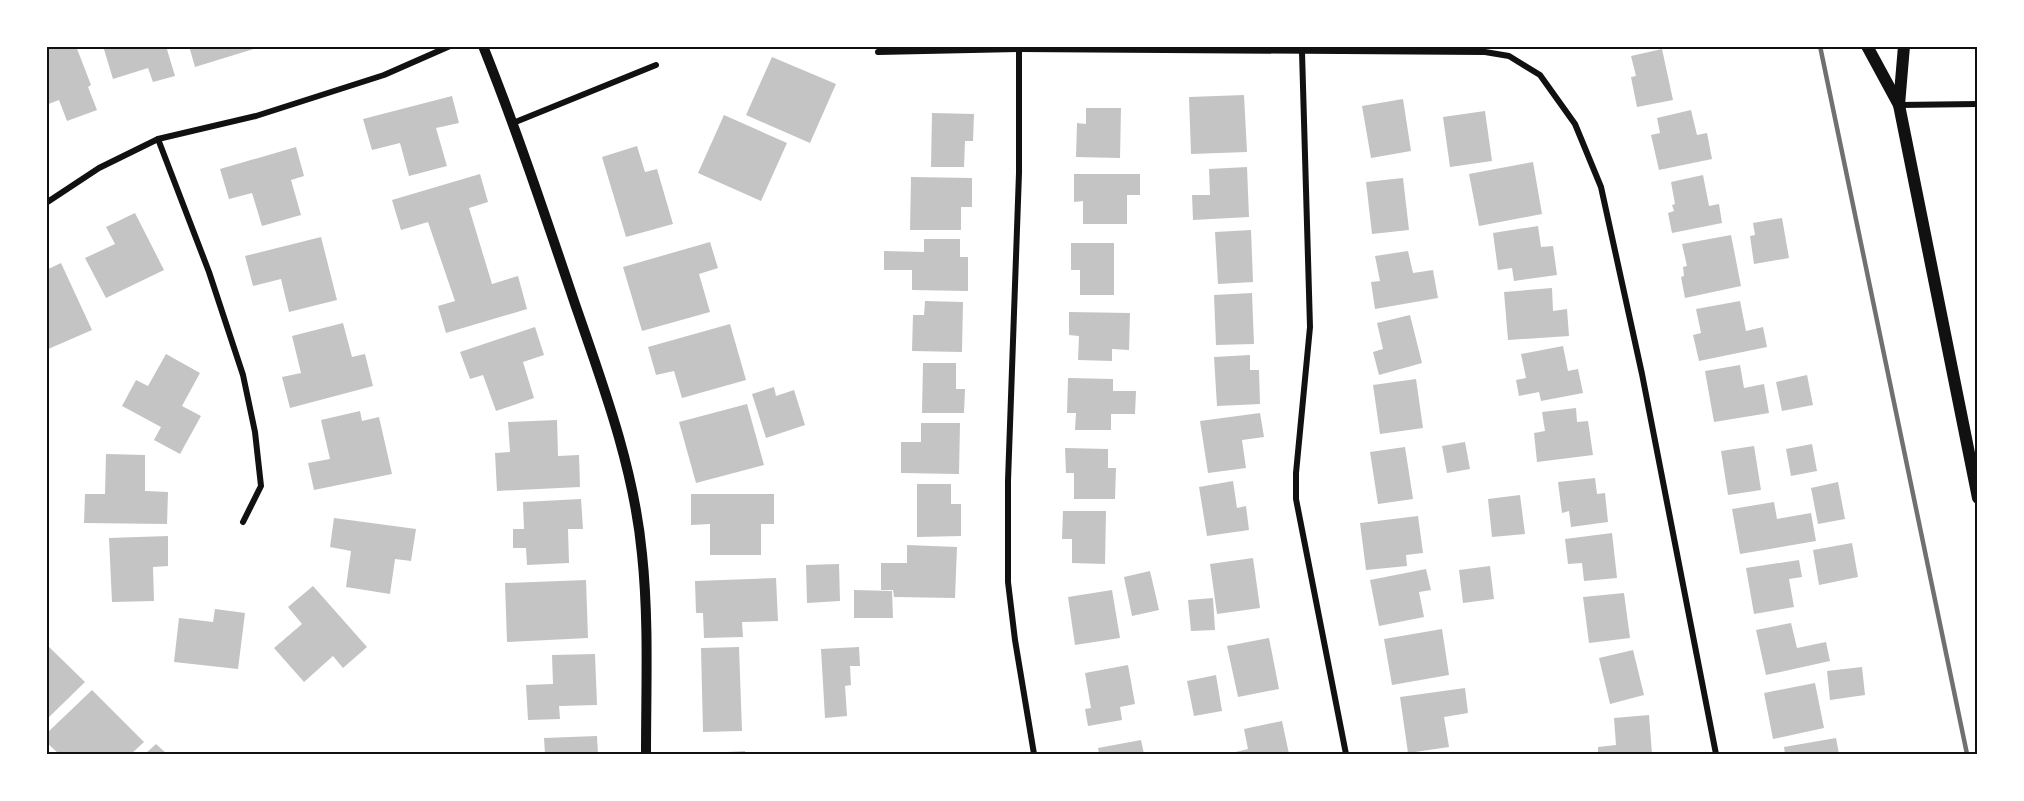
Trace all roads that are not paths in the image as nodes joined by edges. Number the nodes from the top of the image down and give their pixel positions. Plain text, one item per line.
1 (450, 46) edge
2 (483, 46) edge
3 (1509, 46) edge
4 (1867, 46) edge
5 (1904, 46) edge
6 (1019, 49) junction
7 (878, 51) dead end
8 (1302, 52) junction
9 (1509, 56) junction
10 (656, 65) dead end
11 (1977, 104) edge
12 (1899, 105) junction
13 (513, 123) junction
14 (158, 139) junction
15 (46, 203) edge
16 (1977, 498) edge
17 (243, 522) dead end
18 (646, 754) edge
19 (1034, 754) edge
20 (1346, 754) edge
21 (1716, 754) edge

1 - 14 street
2 - 13 street
3 - 9 street
4 - 12 main road
5 - 12 main road
6 - 7 street
6 - 8 street
6 - 19 street
8 - 9 street
8 - 20 street
9 - 21 street
10 - 13 street
11 - 12 street
12 - 16 main road
13 - 18 street
14 - 15 street
14 - 17 street

